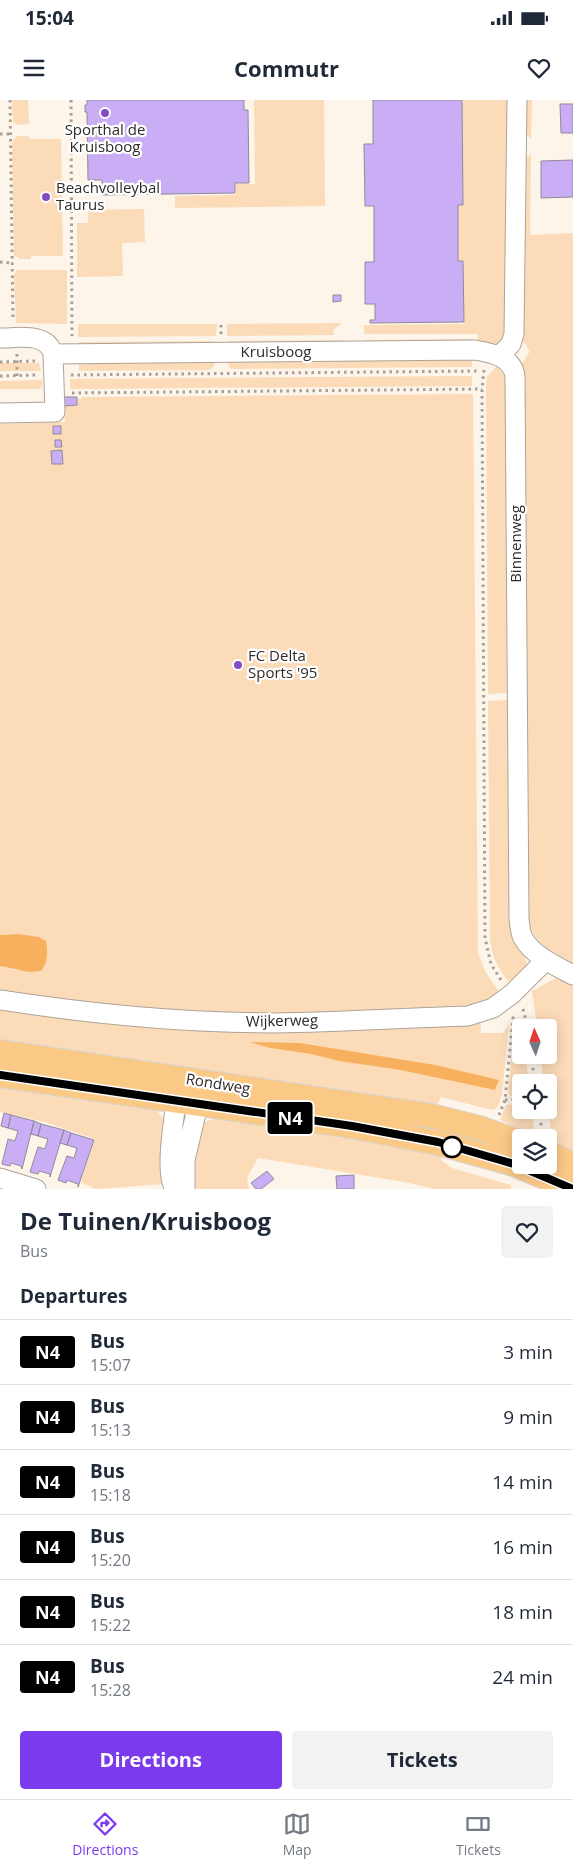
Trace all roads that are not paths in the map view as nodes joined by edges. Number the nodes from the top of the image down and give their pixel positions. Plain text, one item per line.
1 (517, 100) edge
2 (8, 338) edge
3 (499, 356) junction
4 (54, 371) junction
5 (0, 413) edge
6 (546, 960) junction
7 (573, 976) edge
8 (0, 1000) edge
9 (0, 1052) edge
10 (0, 1075) edge
11 (180, 1078) junction
12 (203, 1082) junction
13 (187, 1104) junction
14 (512, 1140) edge
15 (557, 1157) edge
16 (573, 1164) edge
17 (0, 1178) edge
18 (36, 1189) edge
19 (175, 1189) edge
20 (185, 1189) edge
21 (573, 1189) edge

1 - 3 street
2 - 4 street
3 - 4 street, Kruisboog
3 - 6 street, Binnenweg
4 - 5 street
6 - 7 street, Binnenweg
6 - 8 street, Wijkerweg
9 - 11 main road, Rondweg
10 - 13 main road, Rondweg
11 - 12 main road, Rondweg
11 - 13 street
12 - 13 street
12 - 14 main road, Rondweg
13 - 19 street
13 - 20 street
13 - 21 main road, Rondweg
15 - 16 main road
17 - 18 street

